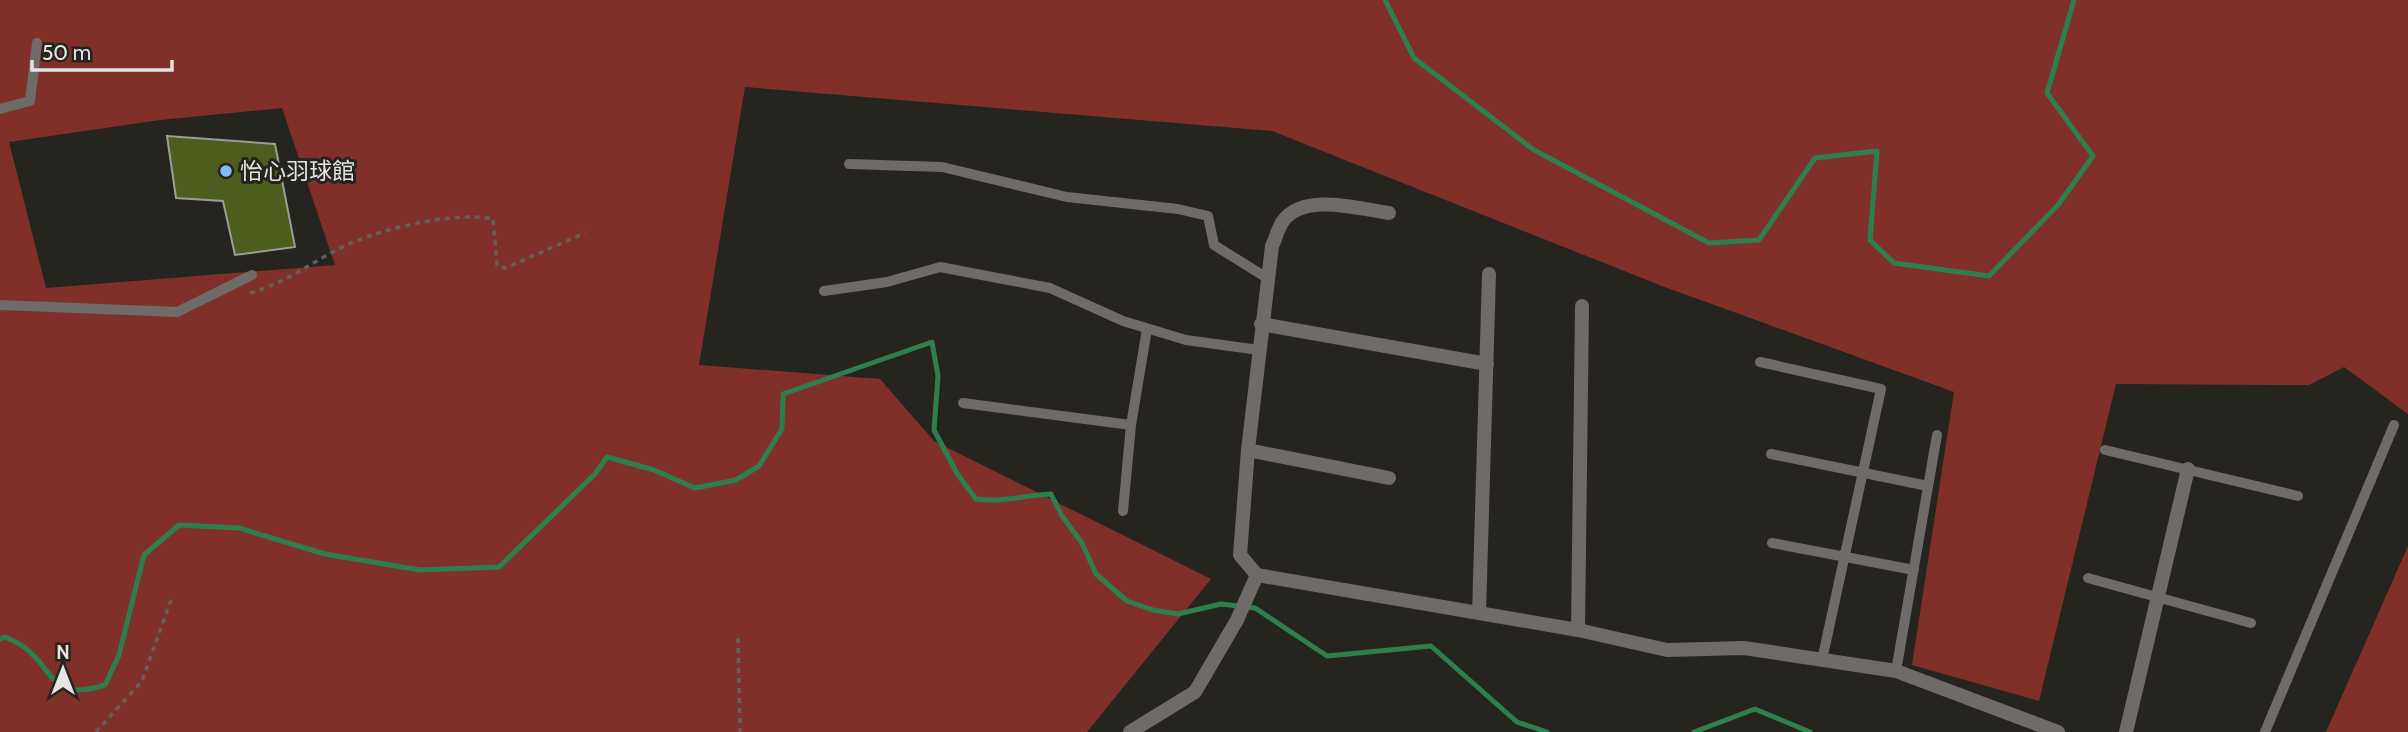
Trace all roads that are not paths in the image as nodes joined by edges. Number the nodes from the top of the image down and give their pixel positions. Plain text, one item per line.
1 (37, 43) dead end
2 (0, 109) edge
3 (849, 164) dead end
4 (1389, 213) dead end
5 (1489, 274) dead end
6 (252, 275) dead end
7 (1267, 278) junction
8 (824, 291) dead end
9 (0, 305) edge
10 (1582, 306) dead end
11 (1261, 324) junction
12 (1147, 329) junction
13 (1259, 350) junction
14 (1760, 362) dead end
15 (1487, 364) junction
16 (963, 403) dead end
17 (1131, 425) junction
18 (2394, 425) dead end
19 (1937, 435) dead end
20 (1248, 450) junction
21 (2105, 450) dead end
22 (1771, 454) dead end
23 (2188, 469) junction
24 (1863, 470) junction
25 (1389, 478) dead end
26 (1928, 486) junction
27 (2298, 496) dead end
28 (1123, 511) dead end
29 (1772, 543) dead end
30 (1844, 557) junction
31 (1914, 570) junction
32 (1257, 575) junction
33 (2088, 578) dead end
34 (2158, 595) junction
35 (1479, 613) junction
36 (2251, 623) dead end
37 (1578, 630) junction
38 (1822, 660) junction
39 (1896, 671) junction
40 (1130, 732) edge
41 (2058, 732) edge
42 (2126, 732) edge
43 (2265, 732) edge

1 - 2 lane
3 - 7 lane
4 - 7 street
5 - 15 street
6 - 9 lane
7 - 11 street
8 - 12 lane
10 - 37 street
11 - 13 street
11 - 15 street
12 - 13 lane
12 - 17 lane
13 - 20 street
14 - 24 lane
15 - 35 street
16 - 17 lane
17 - 28 lane
18 - 43 lane
19 - 26 lane
20 - 25 street
20 - 32 street
21 - 23 lane
22 - 24 lane
23 - 27 lane
23 - 34 street
24 - 26 lane
24 - 30 lane
26 - 31 lane
29 - 30 lane
30 - 31 lane
30 - 38 lane
31 - 39 lane
32 - 35 street
32 - 40 street
33 - 34 lane
34 - 36 lane
34 - 42 street
35 - 37 street
37 - 38 street
38 - 39 street
39 - 41 street

